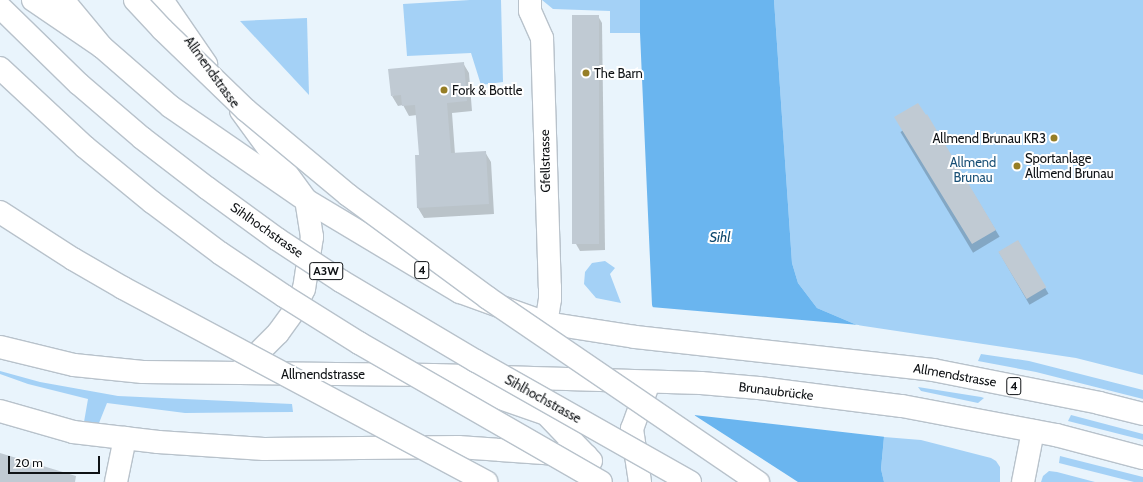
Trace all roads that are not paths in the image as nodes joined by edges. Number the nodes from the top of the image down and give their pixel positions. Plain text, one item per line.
1 (34, 0) edge
2 (63, 0) edge
3 (135, 0) edge
4 (162, 0) edge
5 (530, 0) edge
6 (0, 7) edge
7 (102, 46) junction
8 (0, 68) edge
9 (306, 200) junction
10 (0, 212) edge
11 (546, 323) junction
12 (5, 347) edge
13 (237, 374) junction
14 (433, 375) junction
15 (649, 382) junction
16 (0, 410) edge
17 (1143, 414) edge
18 (1032, 431) junction
19 (125, 438) junction
20 (587, 456) junction
21 (1143, 458) edge
22 (116, 482) edge
23 (487, 482) edge
24 (601, 482) edge
25 (609, 482) edge
26 (640, 482) edge
27 (690, 482) edge
28 (758, 482) edge
29 (1024, 482) edge

1 - 7 main road
2 - 7 main road
3 - 28 main road, bridge
4 - 9 main road, Allmendstrasse / 4
5 - 11 main road, Gfellstrasse
6 - 27 main road, Sihlhochstrasse / A3W, bridge
7 - 9 main road
8 - 24 main road, bridge
9 - 11 main road, Allmendstrasse / 4
9 - 13 main road
10 - 23 main road, bridge
11 - 17 main road, Allmendstrasse / 4
12 - 13 main road, Allmendstrasse
13 - 14 main road, Allmendstrasse
14 - 15 main road, Allmendstrasse
14 - 20 main road
15 - 18 main road, Brunaubrücke
15 - 26 main road
16 - 19 main road
18 - 21 main road
18 - 29 main road
19 - 20 main road
19 - 22 main road
20 - 25 main road

